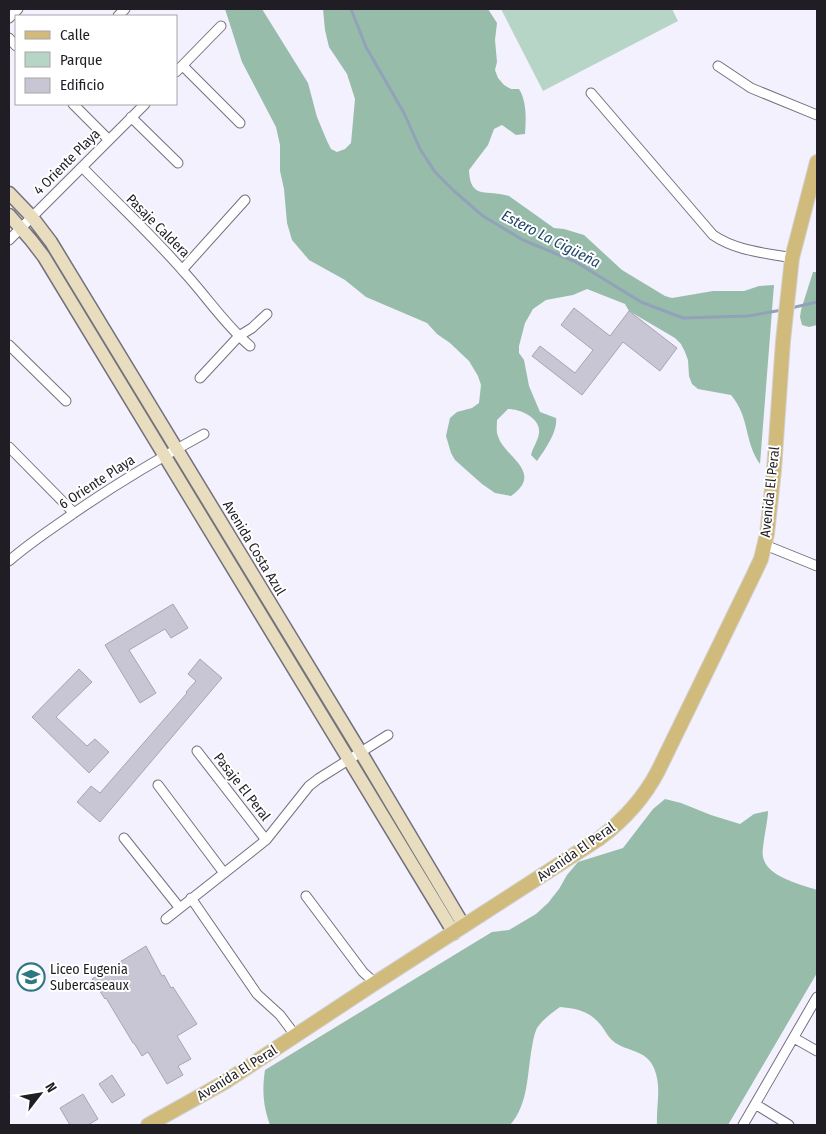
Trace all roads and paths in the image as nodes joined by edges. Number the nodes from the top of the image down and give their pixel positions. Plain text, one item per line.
1 (18, 9) edge
2 (9, 18) edge
3 (221, 26) dead end
4 (718, 66) dead end
5 (180, 69) edge
6 (591, 93) dead end
7 (73, 105) edge
8 (143, 105) edge
9 (817, 115) edge
10 (131, 118) junction
11 (240, 123) dead end
12 (108, 140) junction
13 (817, 162) edge
14 (178, 163) dead end
15 (82, 167) junction
16 (9, 193) edge
17 (245, 200) dead end
18 (9, 215) edge
19 (32, 217) junction
20 (21, 228) junction
21 (9, 240) edge
22 (792, 258) junction
23 (182, 270) junction
24 (267, 314) dead end
25 (239, 336) junction
26 (9, 345) edge
27 (250, 346) dead end
28 (200, 378) dead end
29 (66, 401) dead end
30 (204, 434) dead end
31 (9, 447) edge
32 (170, 453) junction
33 (74, 513) junction
34 (765, 544) junction
35 (10, 556) edge
36 (817, 566) edge
37 (388, 735) dead end
38 (360, 751) junction
39 (197, 752) dead end
40 (348, 759) junction
41 (158, 785) dead end
42 (124, 838) dead end
43 (266, 840) junction
44 (224, 873) junction
45 (306, 896) dead end
46 (191, 898) junction
47 (179, 907) junction
48 (166, 919) dead end
49 (459, 930) junction
50 (375, 983) junction
51 (817, 997) edge
52 (295, 1035) junction
53 (794, 1038) junction
54 (817, 1051) edge
55 (755, 1104) junction
56 (148, 1125) edge
57 (743, 1125) edge
58 (789, 1125) edge

1 - 2 street
3 - 5 street
4 - 9 street
5 - 11 street
6 - 22 street
7 - 12 street
8 - 10 street, 4 Oriente Playa
10 - 12 street, 4 Oriente Playa
10 - 14 street
12 - 15 street, 4 Oriente Playa
13 - 22 main road, Avenida El Peral
15 - 19 street, 4 Oriente Playa
15 - 23 street, Pasaje Caldera
16 - 19 street, Avenida Costa Azul
17 - 23 street
18 - 20 street, Avenida Costa Azul
19 - 20 street, 4 Oriente Playa
19 - 32 street, Avenida Costa Azul
20 - 21 street, 4 Oriente Playa
20 - 32 street, Avenida Costa Azul
22 - 34 main road, Avenida El Peral
23 - 25 street, Pasaje Caldera
24 - 25 street
25 - 27 street, Pasaje Caldera
25 - 28 street
26 - 29 street
30 - 32 street, 6 Oriente Playa
31 - 33 street
32 - 33 street, 6 Oriente Playa
32 - 38 street, Avenida Costa Azul
32 - 40 street, Avenida Costa Azul
33 - 35 street, 6 Oriente Playa
34 - 36 street
34 - 49 main road, Avenida El Peral
37 - 38 street
38 - 40 street
38 - 49 street, Avenida Costa Azul
39 - 43 street, Pasaje El Peral
40 - 43 street
40 - 49 street, Avenida Costa Azul
41 - 44 street
42 - 47 street
43 - 44 street
44 - 46 street
45 - 50 street
46 - 47 street
46 - 52 street
47 - 48 street
49 - 50 main road, Avenida El Peral
50 - 52 main road, Avenida El Peral
51 - 53 street
52 - 56 main road, Avenida El Peral
53 - 54 street
53 - 55 street
55 - 57 street
55 - 58 street

